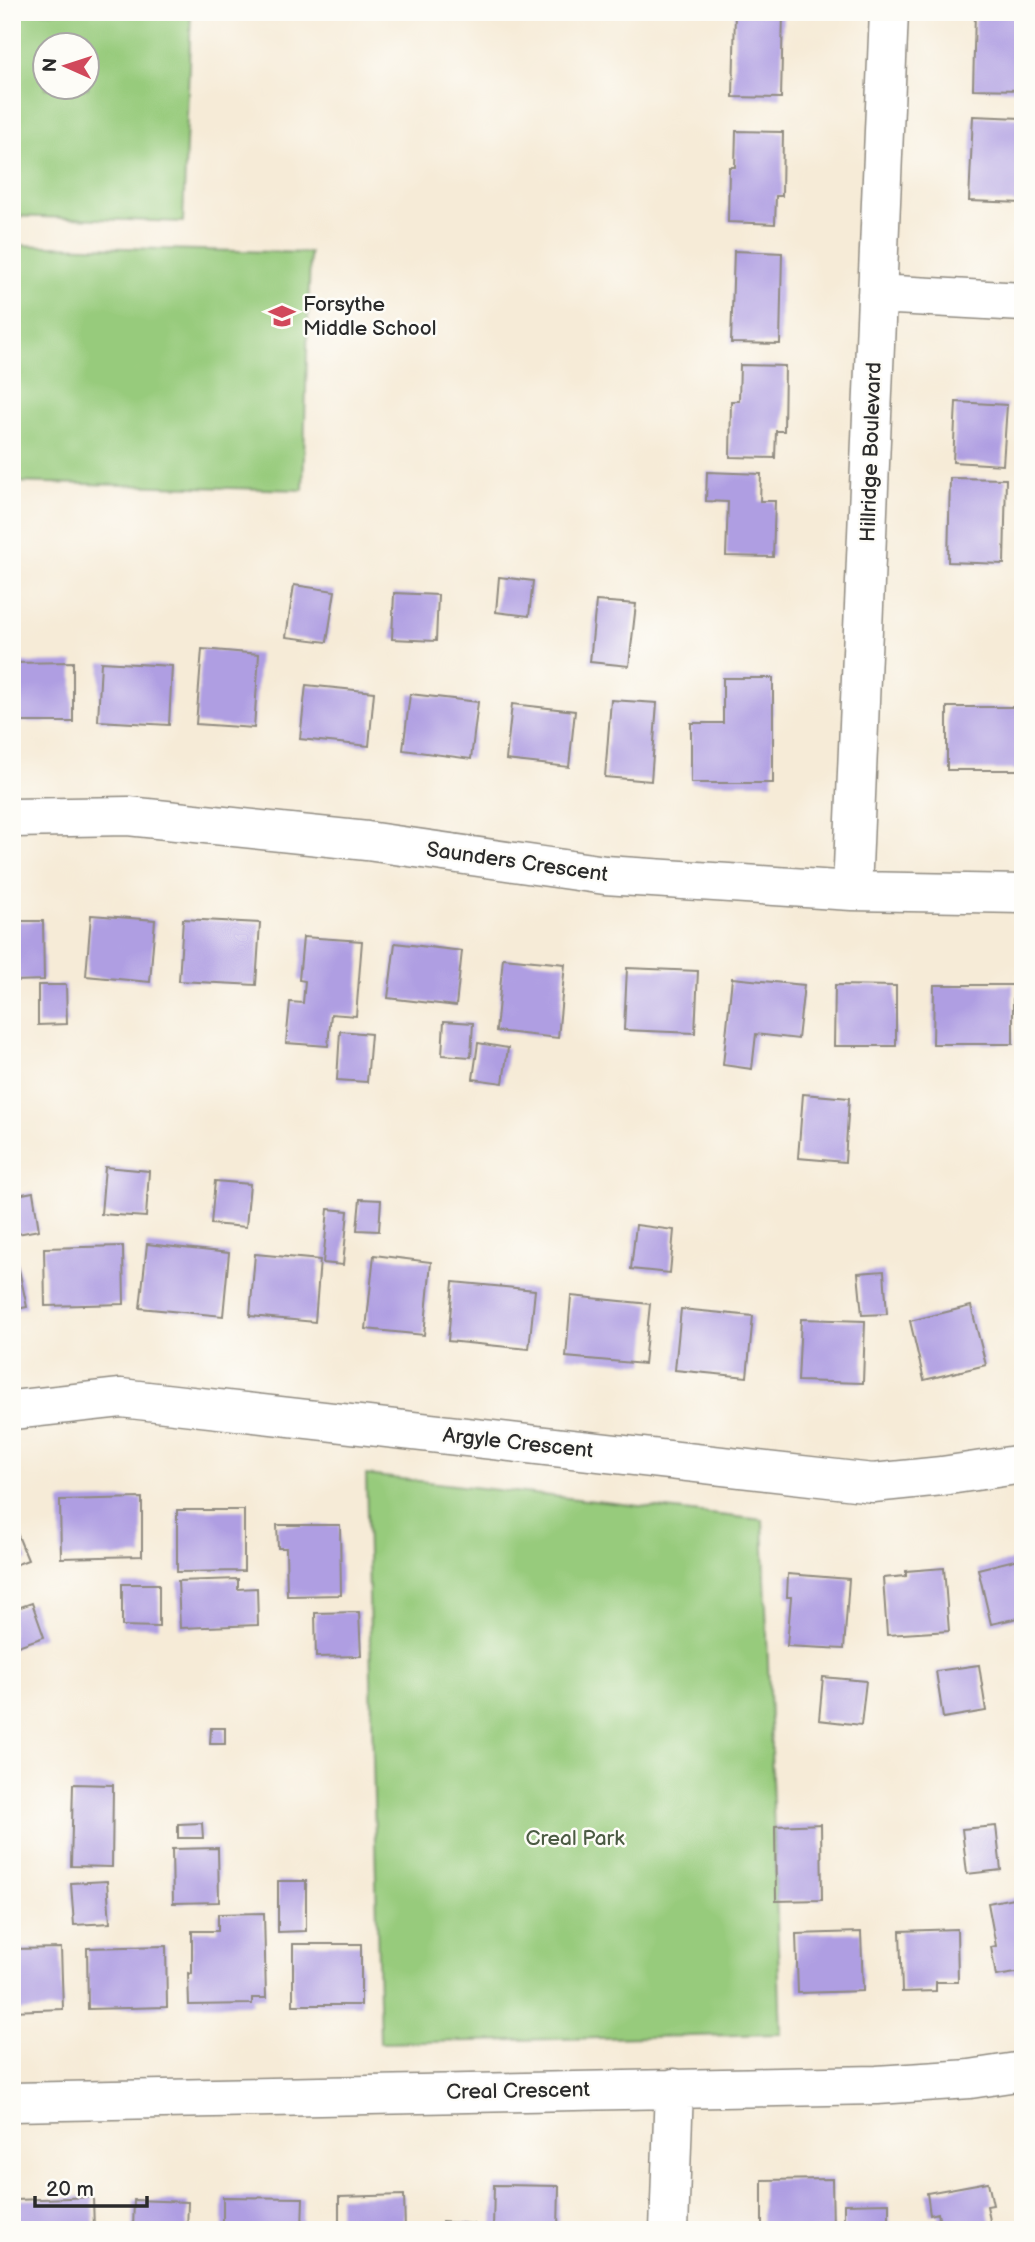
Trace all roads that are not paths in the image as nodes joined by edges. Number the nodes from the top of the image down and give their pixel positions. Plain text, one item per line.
1 (889, 12) edge
2 (877, 294) junction
3 (1023, 302) edge
4 (12, 818) edge
5 (852, 891) junction
6 (1023, 894) edge
7 (12, 1410) edge
8 (1023, 1464) edge
9 (1023, 2071) edge
10 (674, 2088) junction
11 (12, 2102) edge
12 (669, 2230) edge

1 - 2 street, Hillridge Boulevard
2 - 3 street
2 - 5 street, Hillridge Boulevard
4 - 5 street, Saunders Crescent
5 - 6 street, Saunders Crescent
7 - 8 street, Argyle Crescent
9 - 10 street, Creal Crescent
10 - 11 street, Creal Crescent
10 - 12 street

